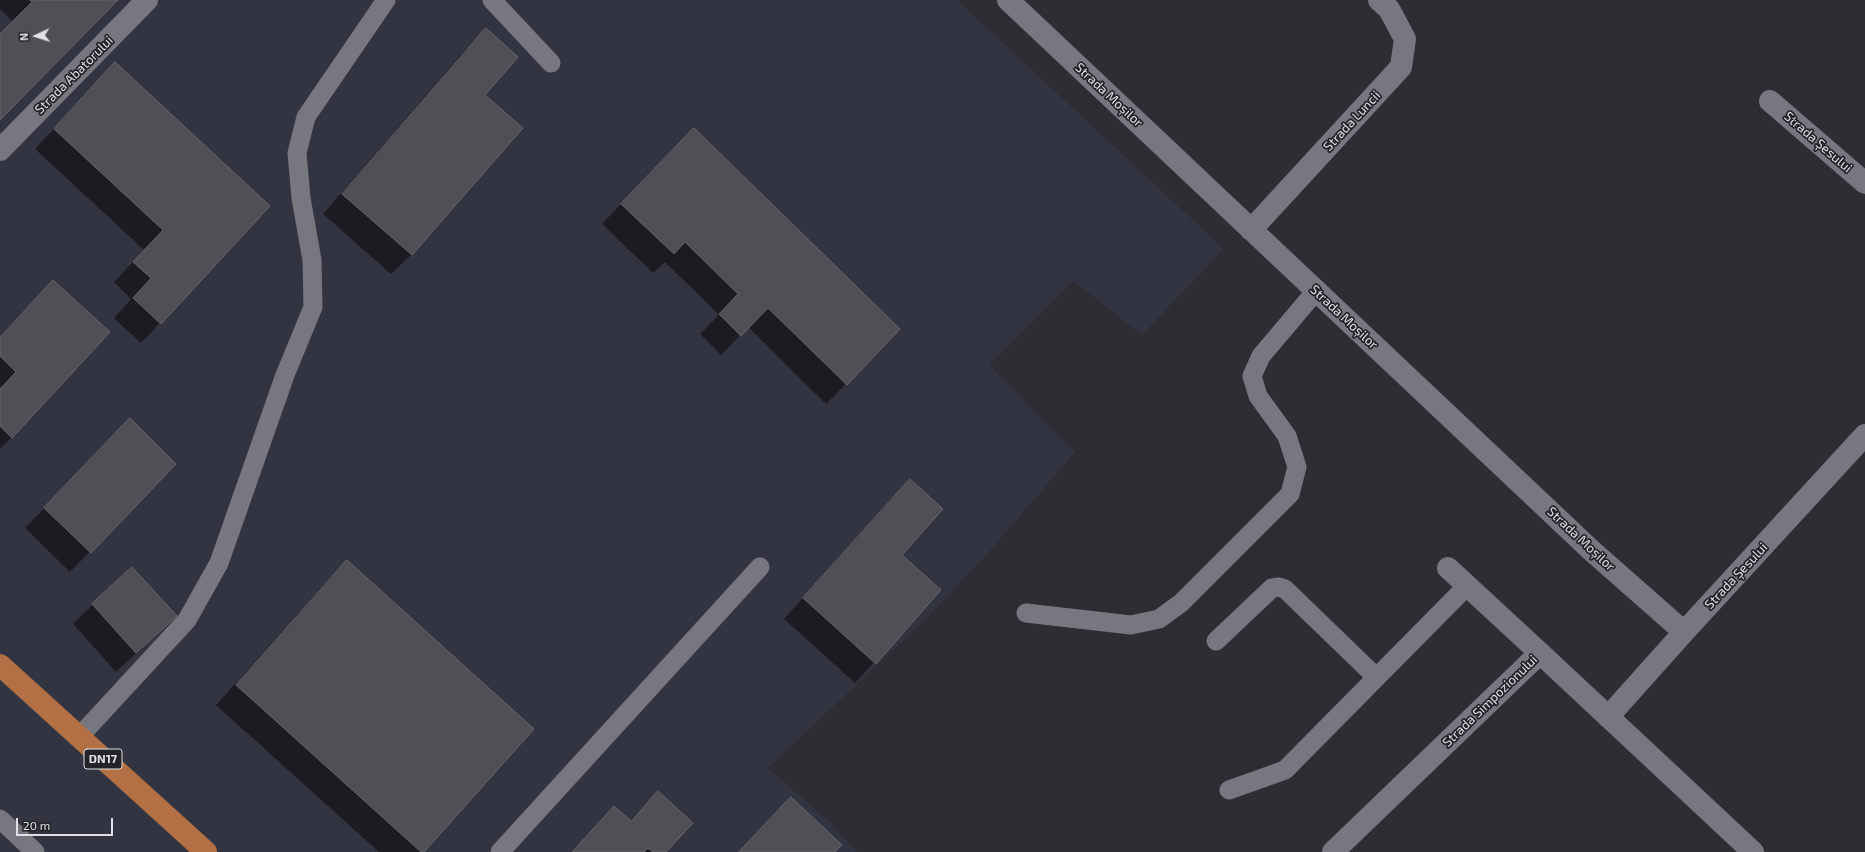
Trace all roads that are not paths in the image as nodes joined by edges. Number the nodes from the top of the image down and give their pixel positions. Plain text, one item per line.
1 (147, 0) edge
2 (386, 0) edge
3 (492, 0) edge
4 (1008, 0) edge
5 (1379, 0) edge
6 (551, 63) dead end
7 (1770, 101) dead end
8 (0, 150) edge
9 (1865, 183) edge
10 (1251, 230) junction
11 (1316, 291) junction
12 (1865, 435) edge
13 (760, 568) dead end
14 (1448, 568) dead end
15 (1467, 586) junction
16 (1026, 613) dead end
17 (1684, 632) junction
18 (1216, 641) dead end
19 (1540, 653) junction
20 (0, 665) edge
21 (1376, 677) junction
22 (1608, 718) junction
23 (79, 736) junction
24 (1229, 790) dead end
25 (0, 819) edge
26 (35, 852) edge
27 (206, 852) edge
28 (500, 852) edge
29 (1334, 852) edge
30 (1753, 852) edge

1 - 8 street, Strada Abatorului
2 - 23 lane
3 - 6 lane
4 - 10 street, Strada Moșilor
5 - 10 street, Strada Luncii
7 - 9 street, Strada Șesului
10 - 11 street, Strada Moșilor
11 - 16 lane
11 - 17 street, Strada Moșilor
12 - 17 street, Strada Șesului
13 - 28 lane
14 - 15 street
15 - 19 street
15 - 21 lane
17 - 22 street, Strada Șesului
18 - 21 lane
19 - 22 street, Strada Simpozionului
19 - 29 street, Strada Simpozionului
20 - 23 main road, DN17
21 - 24 lane
22 - 30 street, Strada Simpozionului
23 - 27 main road, DN17
25 - 26 lane

